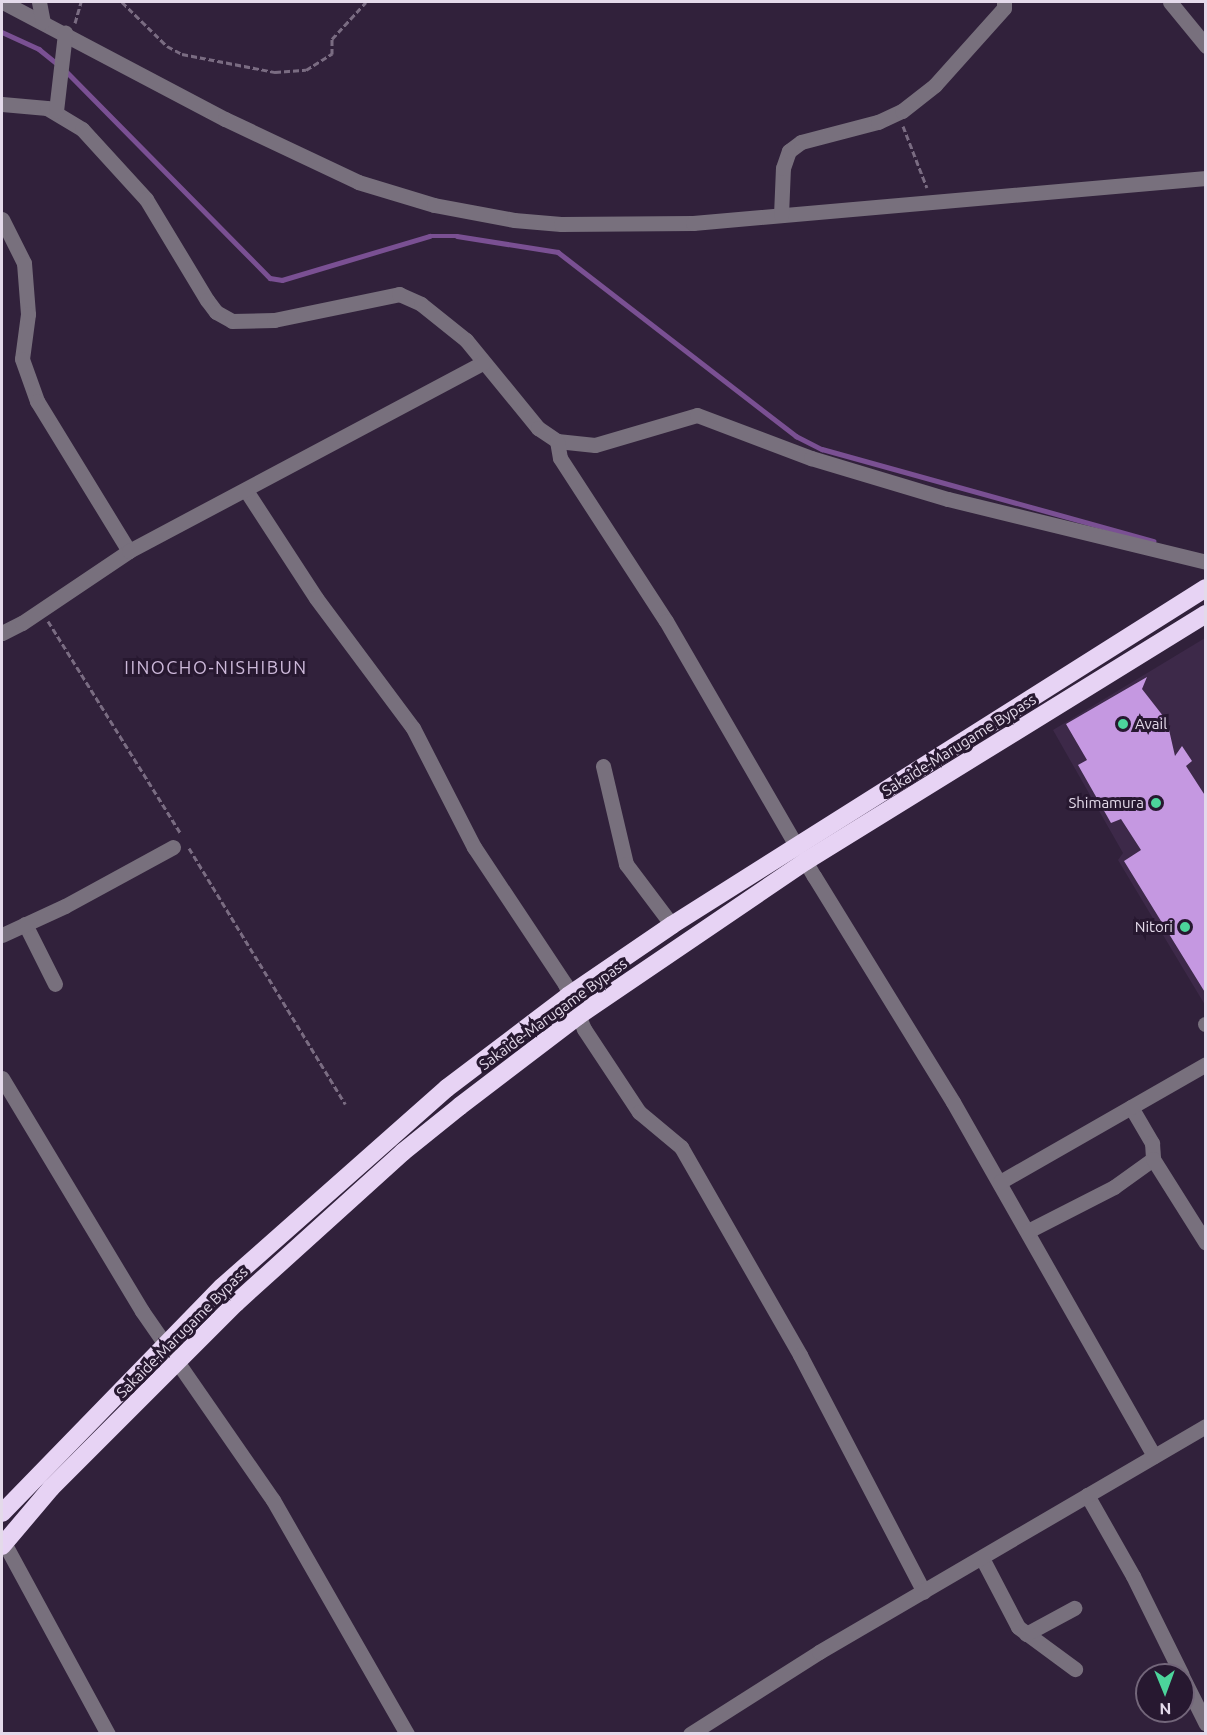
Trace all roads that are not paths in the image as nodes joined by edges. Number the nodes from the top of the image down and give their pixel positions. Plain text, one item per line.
1 (3, 2) edge
2 (39, 2) edge
3 (1004, 2) edge
4 (1170, 2) edge
5 (43, 22) junction
6 (68, 35) junction
7 (1206, 46) edge
8 (2, 104) edge
9 (56, 111) junction
10 (1206, 178) edge
11 (781, 215) junction
12 (2, 219) edge
13 (483, 363) junction
14 (557, 441) junction
15 (247, 492) junction
16 (129, 551) junction
17 (1206, 562) edge
18 (1206, 588) edge
19 (1206, 614) edge
20 (2, 633) edge
21 (603, 766) dead end
22 (796, 843) junction
23 (173, 847) dead end
24 (806, 861) junction
25 (25, 924) junction
26 (672, 925) junction
27 (2, 935) edge
28 (54, 984) dead end
29 (567, 996) junction
30 (581, 1022) junction
31 (1206, 1064) edge
32 (2, 1078) edge
33 (1131, 1107) junction
34 (1153, 1159) junction
35 (1000, 1182) junction
36 (1028, 1231) junction
37 (1206, 1244) edge
38 (164, 1343) junction
39 (177, 1361) junction
40 (1206, 1426) edge
41 (1154, 1456) junction
42 (1087, 1495) junction
43 (2, 1512) edge
44 (2, 1543) edge
45 (982, 1558) junction
46 (924, 1592) junction
47 (1074, 1608) dead end
48 (1026, 1634) junction
49 (1176, 1663) edge
50 (1075, 1669) dead end
51 (1195, 1702) edge
52 (1206, 1724) edge
53 (694, 1733) edge
54 (108, 1734) edge
55 (407, 1734) edge

1 - 5 street
2 - 5 street
3 - 11 street
4 - 7 street
5 - 6 street
6 - 9 street
6 - 11 street
8 - 9 street
9 - 13 street
10 - 11 street
12 - 16 street
13 - 14 street
13 - 15 street
14 - 17 street
14 - 22 street
15 - 16 street
15 - 29 street
16 - 20 street
18 - 22 highway, Sakaide-Marugame Bypass
19 - 24 highway, Sakaide-Marugame Bypass
21 - 26 street
22 - 24 street
22 - 26 highway, Sakaide-Marugame Bypass
23 - 25 street
24 - 30 highway, Sakaide-Marugame Bypass
24 - 35 street
25 - 27 street
25 - 28 street
26 - 29 highway, Sakaide-Marugame Bypass
29 - 30 street
29 - 38 highway, Sakaide-Marugame Bypass
30 - 39 highway, Sakaide-Marugame Bypass
30 - 46 street
31 - 33 street
32 - 38 street
33 - 34 street
33 - 35 street
34 - 36 street
34 - 37 street
35 - 36 street
36 - 41 street
38 - 39 street
38 - 43 highway, Sakaide-Marugame Bypass
39 - 44 highway, Sakaide-Marugame Bypass
39 - 55 street
40 - 41 street
41 - 42 street
42 - 45 street
42 - 49 street
44 - 54 street
45 - 46 street
45 - 48 street
46 - 53 street
47 - 48 street
48 - 50 street
51 - 52 street

